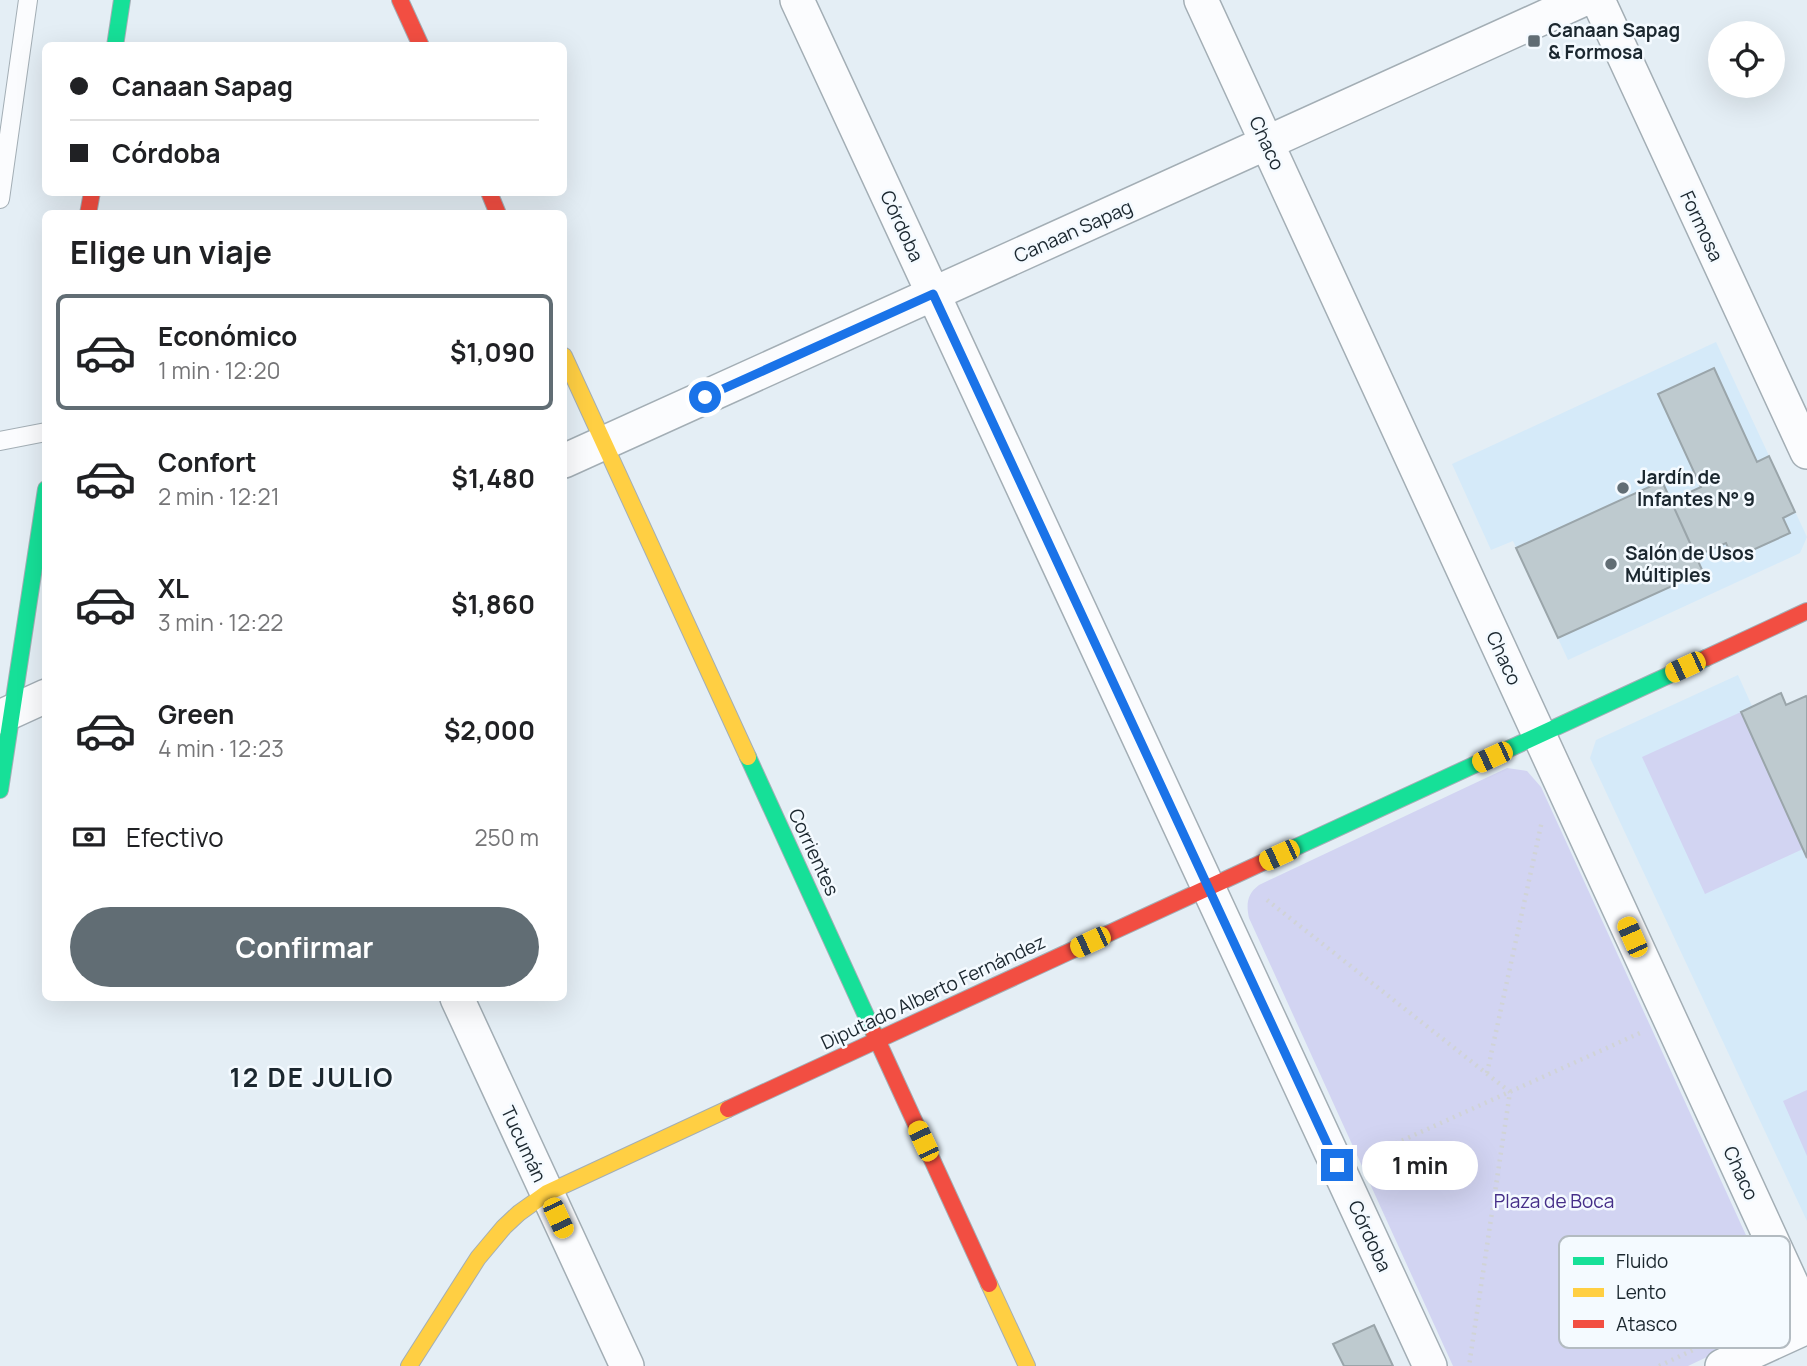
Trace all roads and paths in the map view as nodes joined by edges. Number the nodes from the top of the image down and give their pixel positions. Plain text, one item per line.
1 (28, 0) edge
2 (122, 0) edge
3 (400, 0) edge
4 (797, 0) edge
5 (1201, 0) edge
6 (1582, 0) edge
7 (1598, 0) edge
8 (116, 42) edge
9 (419, 42) edge
10 (1266, 143) junction
11 (0, 199) edge
12 (933, 294) junction
13 (567, 363) edge
14 (42, 433) edge
15 (0, 441) edge
16 (604, 443) junction
17 (1807, 452) edge
18 (567, 460) edge
19 (42, 512) edge
20 (1807, 611) edge
21 (42, 698) edge
22 (6, 714) edge
23 (1539, 735) junction
24 (0, 790) edge
25 (1548, 829) dead end
26 (1208, 888) junction
27 (1276, 892) dead end
28 (1263, 898) junction
29 (1261, 906) dead end
30 (458, 1001) edge
31 (878, 1041) junction
32 (1647, 1045) dead end
33 (1486, 1073) junction
34 (1510, 1092) junction
35 (1370, 1155) dead end
36 (547, 1193) junction
37 (1770, 1236) edge
38 (1790, 1280) edge
39 (1807, 1317) edge
40 (1807, 1327) edge
41 (1790, 1332) edge
42 (1738, 1348) edge
43 (1709, 1357) edge
44 (409, 1366) edge
45 (627, 1366) edge
46 (1027, 1366) edge
47 (1430, 1366) edge
48 (1469, 1366) edge
49 (1659, 1366) edge

1 - 11 lane
2 - 8 street
3 - 9 street
4 - 12 street, Córdoba
5 - 10 street, Chaco
6 - 10 street, Canaan Sapag
7 - 17 street, Formosa
10 - 12 street, Canaan Sapag
10 - 23 street, Chaco
12 - 16 street, Canaan Sapag
12 - 26 street, Córdoba
13 - 16 street, Corrientes
14 - 15 lane
16 - 18 street, Canaan Sapag
16 - 31 street, Corrientes
19 - 22 street
20 - 23 street, Diputado Alberto Fernández
21 - 22 street
22 - 24 street
23 - 26 street, Diputado Alberto Fernández
23 - 37 street, Chaco
25 - 33 path
26 - 31 street, Diputado Alberto Fernández
26 - 47 street, Córdoba
27 - 28 path
28 - 29 path
28 - 33 path
30 - 36 street, Tucumán
31 - 36 street, Diputado Alberto Fernández
31 - 46 street, Corrientes
32 - 34 path
33 - 34 path
34 - 35 path
34 - 48 path
36 - 44 street, Diputado Alberto Fernández
36 - 45 street, Tucumán
38 - 39 street, Chaco
40 - 41 street
42 - 43 street
43 - 49 path

